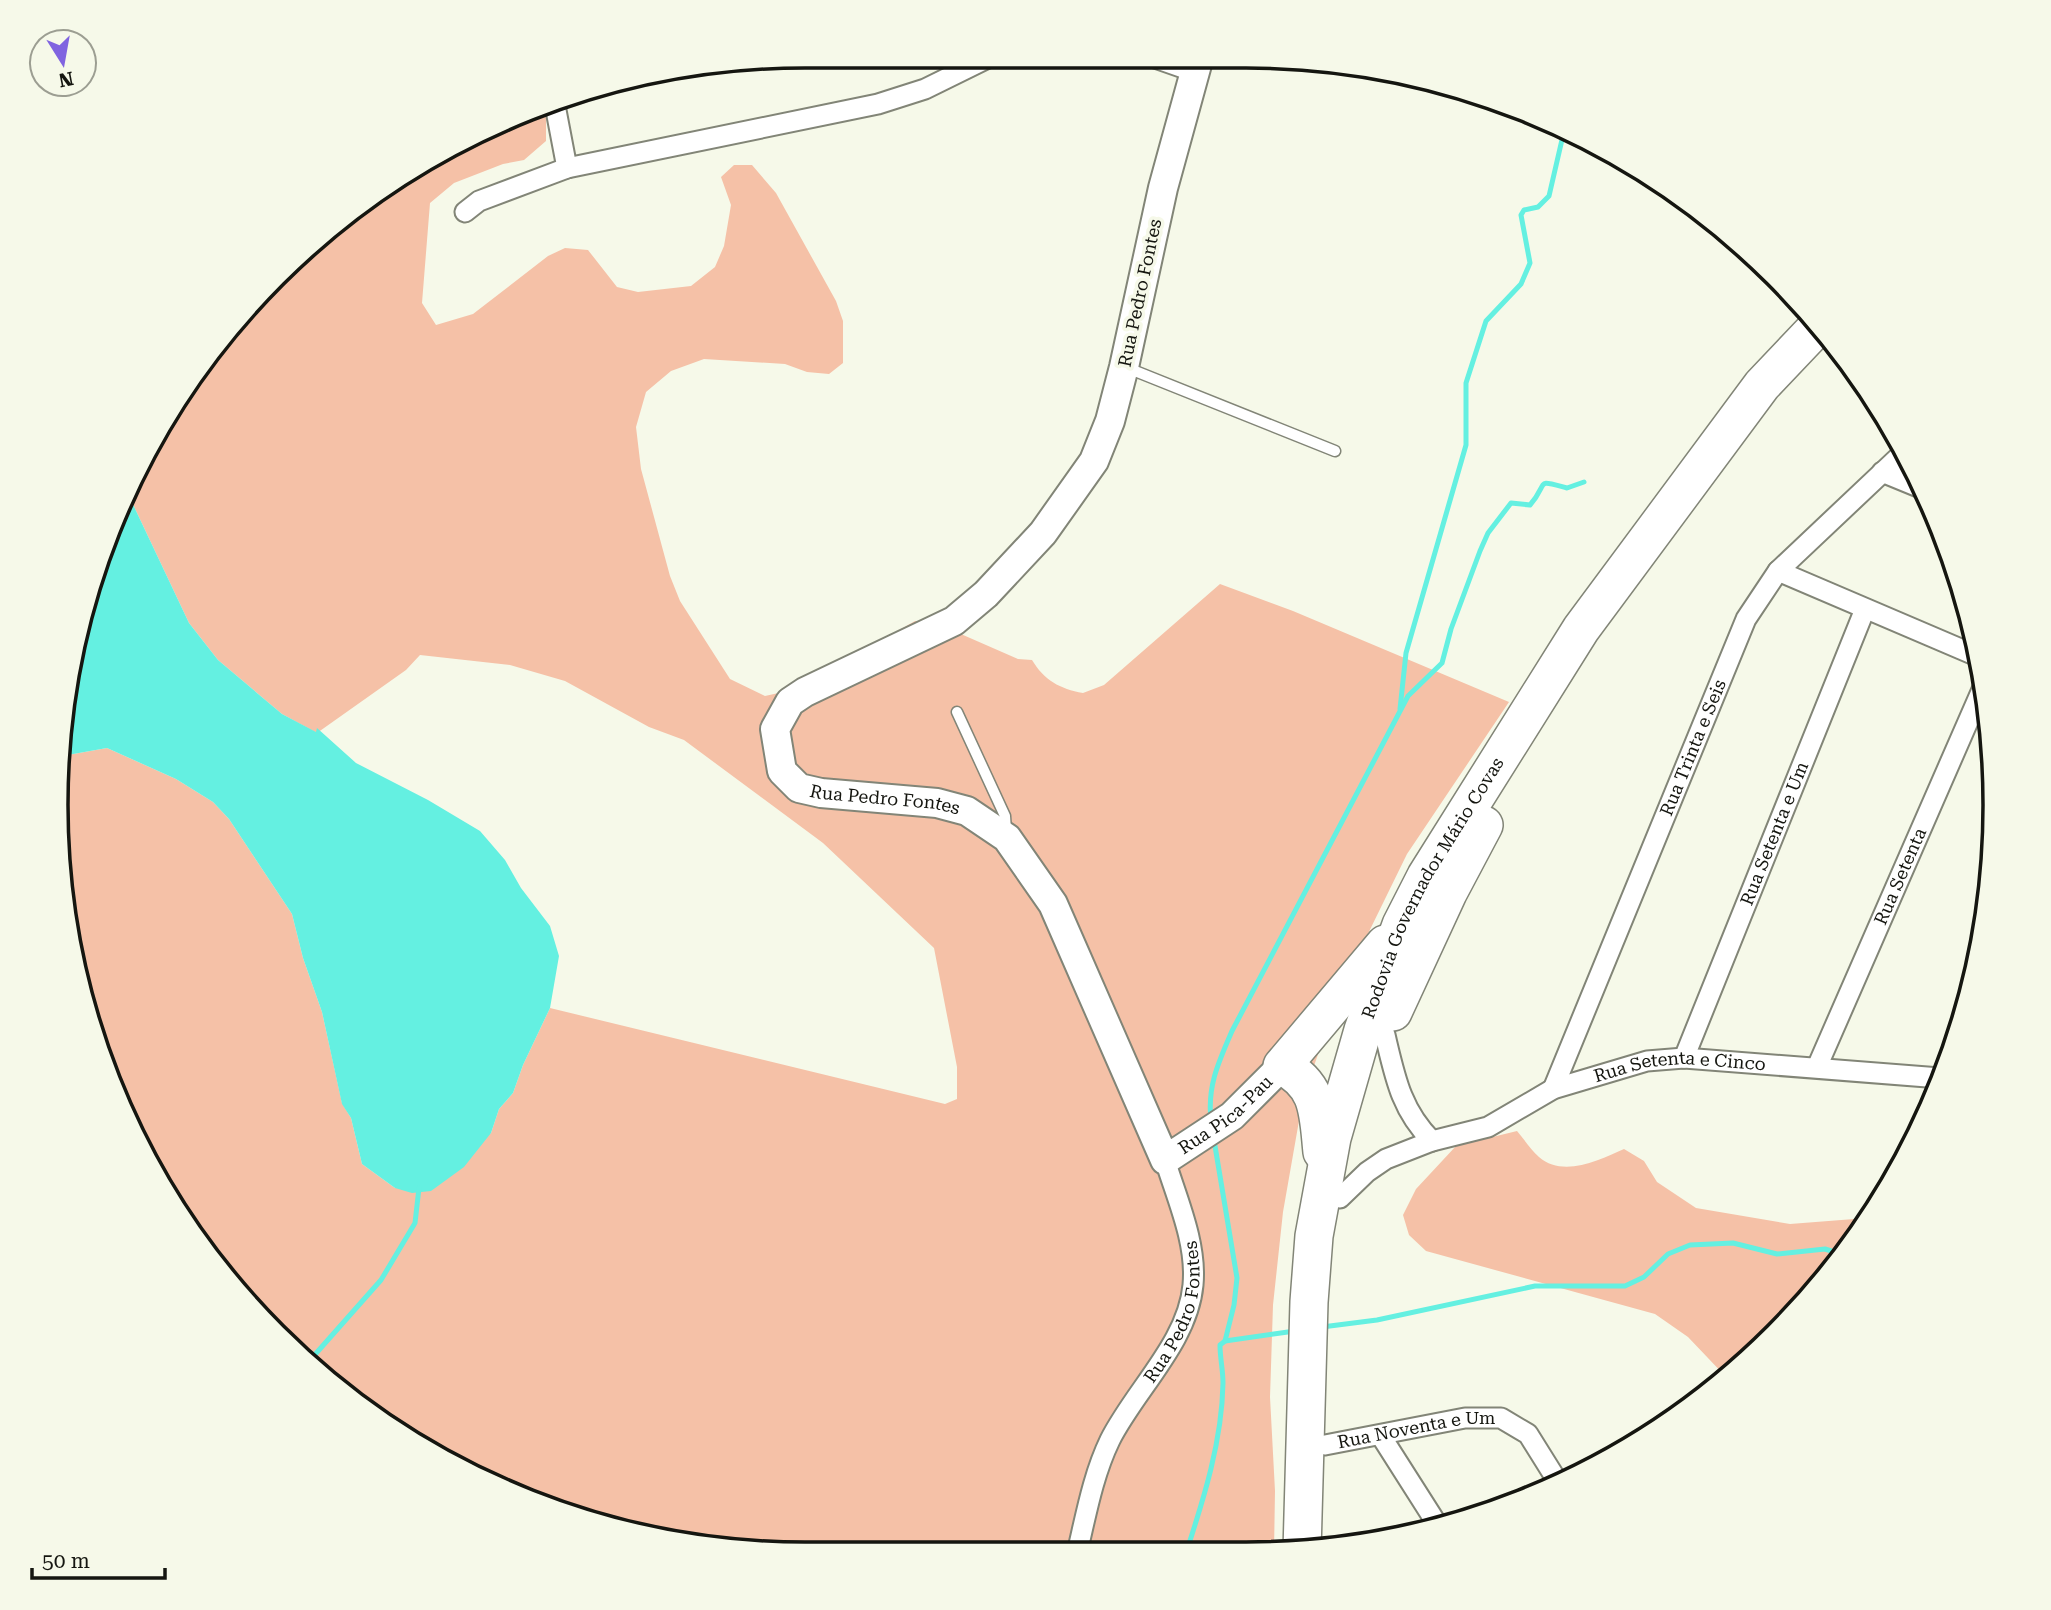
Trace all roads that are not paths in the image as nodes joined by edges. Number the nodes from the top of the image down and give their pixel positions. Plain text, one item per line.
1 (968, 68) edge
2 (1196, 68) edge
3 (556, 111) edge
4 (567, 168) junction
5 (465, 212) dead end
6 (1812, 333) edge
7 (1826, 350) edge
8 (1124, 367) junction
9 (1335, 451) dead end
10 (1896, 459) edge
11 (1882, 472) junction
12 (1909, 483) edge
13 (1778, 571) junction
14 (1865, 609) junction
15 (1967, 652) edge
16 (1975, 703) edge
17 (957, 712) dead end
18 (1007, 838) junction
19 (1401, 925) junction
20 (1385, 1035) junction
21 (1684, 1058) junction
22 (1282, 1066) junction
23 (1817, 1067) junction
24 (1930, 1078) edge
25 (1553, 1088) junction
26 (1432, 1141) junction
27 (1165, 1160) junction
28 (1332, 1187) junction
29 (1381, 1436) junction
30 (1325, 1445) junction
31 (1553, 1474) edge
32 (1433, 1518) edge
33 (1325, 1537) edge
34 (1302, 1539) edge
35 (1080, 1542) edge

1 - 4 street
2 - 8 street, Rua Pedro Fontes
3 - 4 street
4 - 5 street
6 - 19 highway, Rodovia Governador Mário Covas
7 - 20 highway, Rodovia Governador Mário Covas
8 - 9 lane
8 - 18 street, Rua Pedro Fontes
10 - 11 street, Rua Trinta e Seis
11 - 12 street
11 - 13 street, Rua Trinta e Seis
13 - 14 street
13 - 25 street, Rua Trinta e Seis
14 - 15 street
14 - 21 street, Rua Setenta e Um
16 - 23 street, Rua Setenta
17 - 18 lane
18 - 27 street, Rua Pedro Fontes
19 - 22 highway
19 - 28 highway, Rodovia Governador Mário Covas
20 - 26 street
20 - 28 highway, Rodovia Governador Mário Covas
21 - 23 street, Rua Setenta e Cinco
21 - 25 street, Rua Setenta e Cinco
22 - 27 street, Rua Pica-Pau
22 - 28 highway
23 - 24 street, Rua Setenta e Cinco
25 - 26 street, Rua Setenta e Cinco
26 - 28 street, Rua Setenta e Cinco
27 - 35 street, Rua Pedro Fontes
28 - 30 highway, Rodovia Governador Mário Covas
28 - 34 highway, Rodovia Governador Mário Covas
29 - 30 street, Rua Noventa e Um
29 - 31 street, Rua Noventa e Um
29 - 32 street
30 - 33 highway, Rodovia Governador Mário Covas

